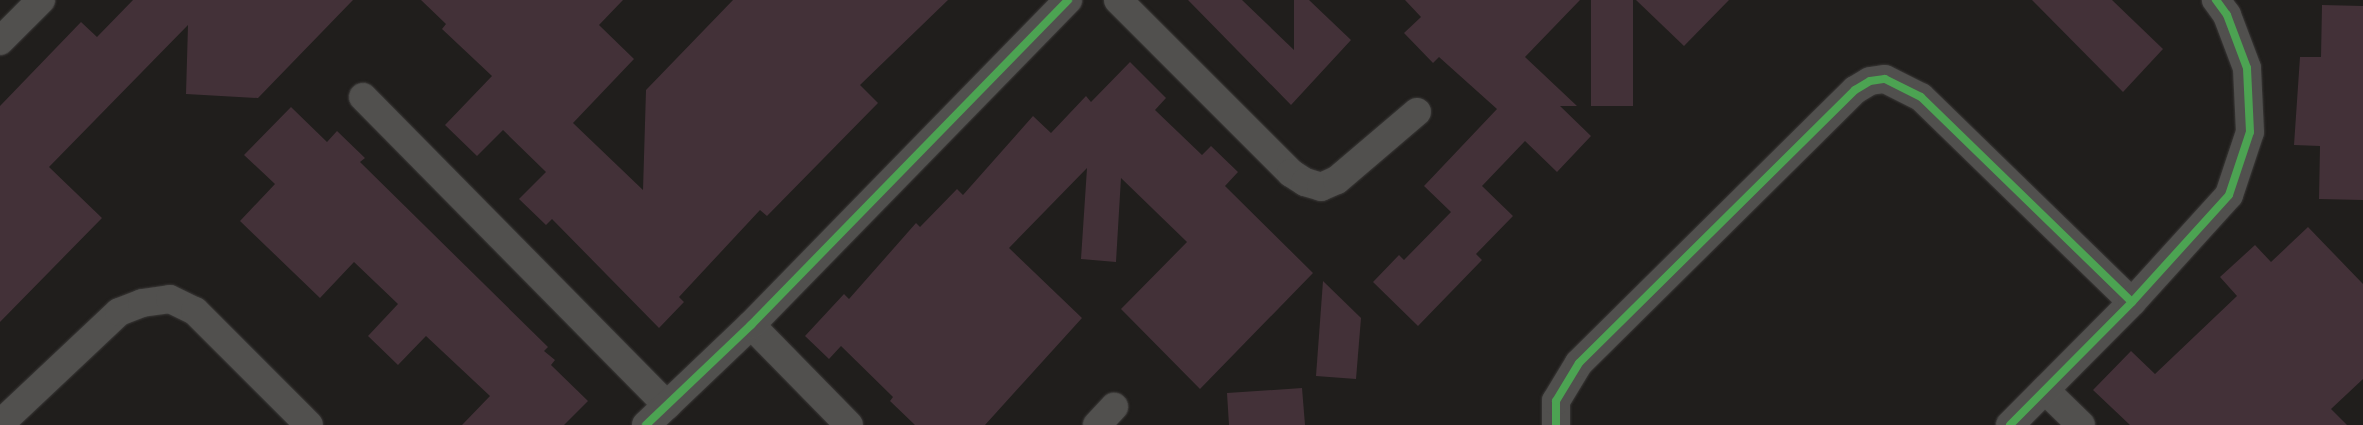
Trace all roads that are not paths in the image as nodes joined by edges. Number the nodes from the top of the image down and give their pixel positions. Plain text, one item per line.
1 (41, 0) edge
2 (1068, 0) edge
3 (1118, 0) edge
4 (2216, 0) edge
5 (0, 40) edge
6 (363, 96) dead end
7 (1417, 112) dead end
8 (2132, 302) junction
9 (751, 325) junction
10 (2045, 390) junction
11 (667, 405) junction
12 (0, 424) edge
13 (310, 425) edge
14 (646, 425) edge
15 (849, 425) edge
16 (1556, 425) edge
17 (2010, 425) edge
18 (2081, 425) edge

1 - 5 street
2 - 9 street
3 - 7 street
4 - 8 street
6 - 11 street
8 - 10 street
8 - 16 street
9 - 11 street
9 - 15 street
10 - 17 street
10 - 18 street
11 - 14 street
12 - 13 street

